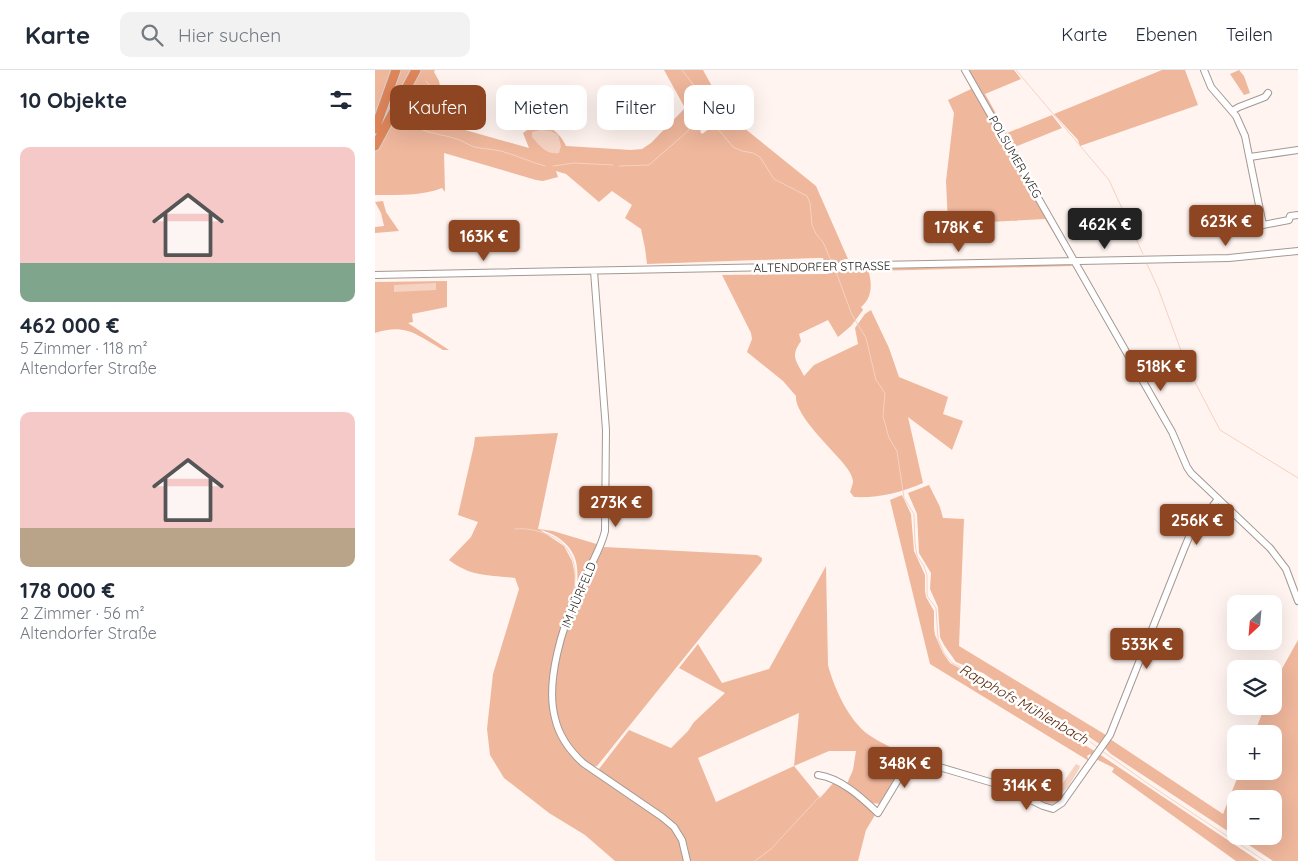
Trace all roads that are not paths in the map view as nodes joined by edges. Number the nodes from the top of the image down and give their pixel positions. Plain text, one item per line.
1 (396, 70) edge
2 (416, 70) edge
3 (965, 70) edge
4 (1204, 70) edge
5 (1268, 93) dead end
6 (1232, 111) junction
7 (375, 129) edge
8 (375, 146) edge
9 (1298, 150) edge
10 (1250, 157) junction
11 (1298, 215) edge
12 (1298, 251) edge
13 (1075, 261) junction
14 (593, 271) junction
15 (375, 275) edge
16 (1218, 499) junction
17 (1298, 601) edge
18 (818, 775) dead end
19 (687, 861) edge

1 - 7 highway
2 - 8 highway
3 - 13 street, POLSUMER WEG
4 - 6 street
5 - 6 street
6 - 10 street
9 - 10 street
10 - 11 street
12 - 13 street, ALTENDORFER STRASSE
13 - 14 street, ALTENDORFER STRASSE
13 - 16 street, POLSUMER WEG
14 - 15 street, ALTENDORFER STRASSE
14 - 19 street, IM HÜRFELD
16 - 17 street, POLSUMER WEG
16 - 18 street

